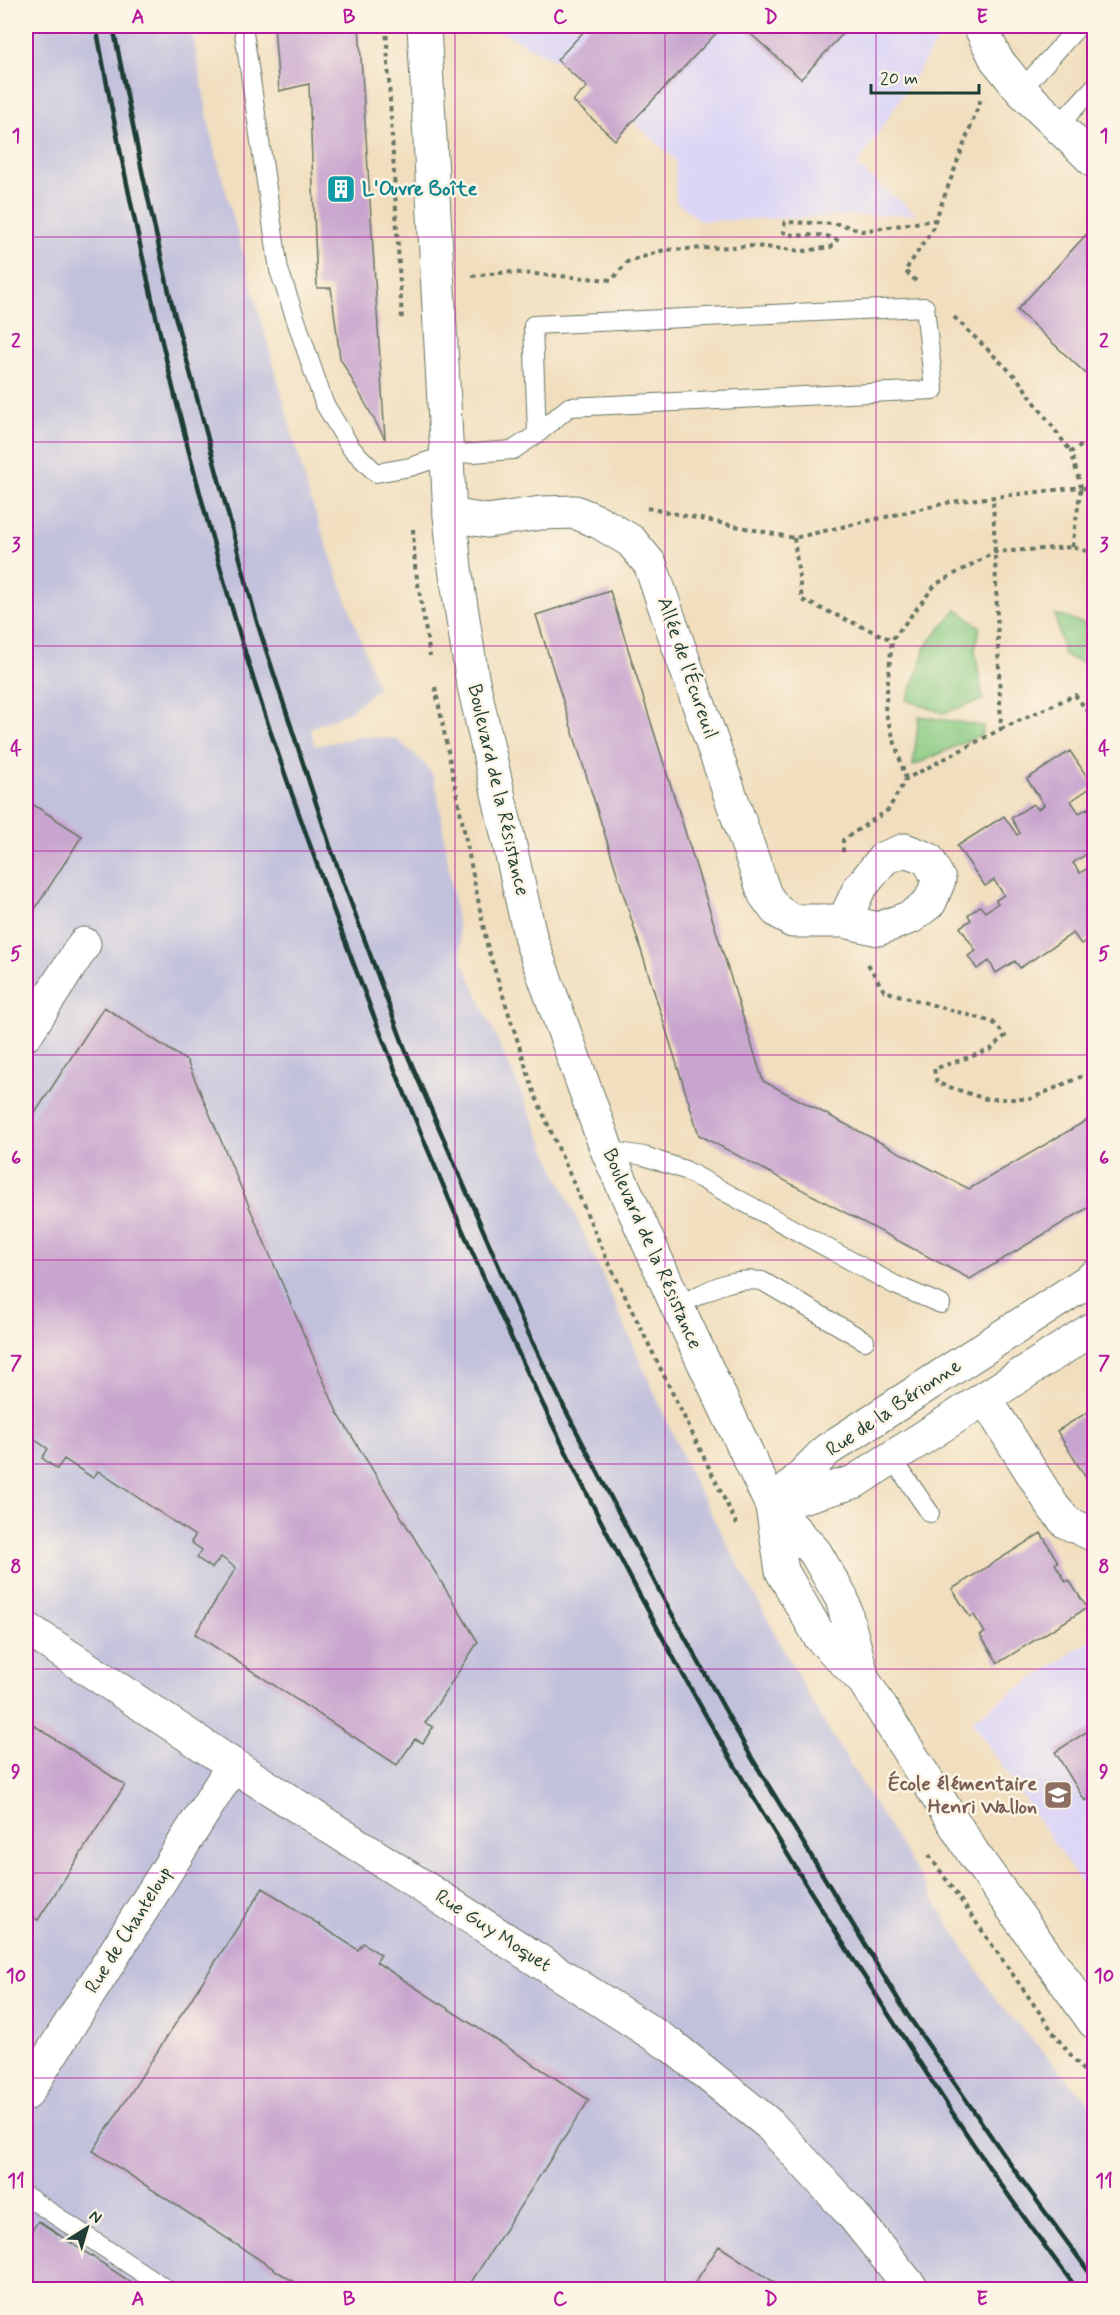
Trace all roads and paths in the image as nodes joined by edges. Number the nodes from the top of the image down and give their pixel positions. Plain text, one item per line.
1 (243, 26) edge
2 (424, 26) edge
3 (980, 26) edge
4 (1079, 26) edge
5 (996, 59) junction
6 (1095, 87) edge
7 (1021, 90) junction
8 (1058, 126) junction
9 (1095, 161) edge
10 (935, 220) junction
11 (472, 264) dead end
12 (472, 276) junction
13 (923, 287) dead end
14 (473, 288) dead end
15 (948, 312) dead end
16 (537, 434) junction
17 (1095, 438) edge
18 (1071, 452) junction
19 (447, 455) junction
20 (1081, 487) junction
21 (1095, 491) edge
22 (993, 498) junction
23 (646, 508) dead end
24 (450, 515) junction
25 (794, 538) junction
26 (1072, 547) junction
27 (995, 552) junction
28 (1095, 553) edge
29 (892, 640) junction
30 (1095, 719) edge
31 (1000, 729) junction
32 (906, 779) junction
33 (843, 863) dead end
34 (844, 921) joint
35 (84, 944) dead end
36 (26, 1034) edge
37 (1095, 1071) edge
38 (607, 1150) junction
39 (1095, 1277) edge
40 (941, 1304) dead end
41 (677, 1306) junction
42 (1095, 1328) edge
43 (865, 1341) dead end
44 (985, 1398) junction
45 (892, 1458) junction
46 (772, 1506) junction
47 (930, 1514) dead end
48 (1095, 1535) edge
49 (26, 1629) edge
50 (233, 1765) junction
51 (1095, 2022) edge
52 (26, 2094) edge
53 (26, 2196) edge
54 (168, 2289) edge
55 (913, 2289) edge

1 - 19 lane
2 - 19 street, Boulevard de la Résistance
3 - 5 street
4 - 7 lane
5 - 7 street
5 - 10 path
6 - 8 lane
7 - 8 street
8 - 9 street
10 - 12 path
10 - 13 path
11 - 12 path
12 - 14 path
15 - 18 path
16 - 16 lane
16 - 19 lane
17 - 18 path
18 - 20 path
19 - 24 street, Boulevard de la Résistance
20 - 21 path
20 - 22 path
20 - 26 path
22 - 25 path
22 - 27 path
23 - 25 path
24 - 34 street, Allée de l'Écureuil
24 - 38 street, Boulevard de la Résistance
25 - 29 path
26 - 27 path
26 - 28 path
27 - 29 path
27 - 31 path
29 - 32 path
30 - 31 path
31 - 32 path
32 - 33 path
34 - 37 path
35 - 36 street
38 - 40 lane
38 - 41 street, Boulevard de la Résistance
39 - 46 street, Rue de la Bérionne
41 - 43 lane
41 - 46 street, Boulevard de la Résistance
42 - 44 street, Rue de la Bérionne
44 - 45 street, Rue de la Bérionne
44 - 48 street
45 - 46 street, Rue de la Bérionne
45 - 47 lane
46 - 51 street, Boulevard de la Résistance
49 - 50 street, Rue Guy Moquet
50 - 52 street, Rue de Chanteloup
50 - 55 street, Rue Guy Moquet
53 - 54 lane

